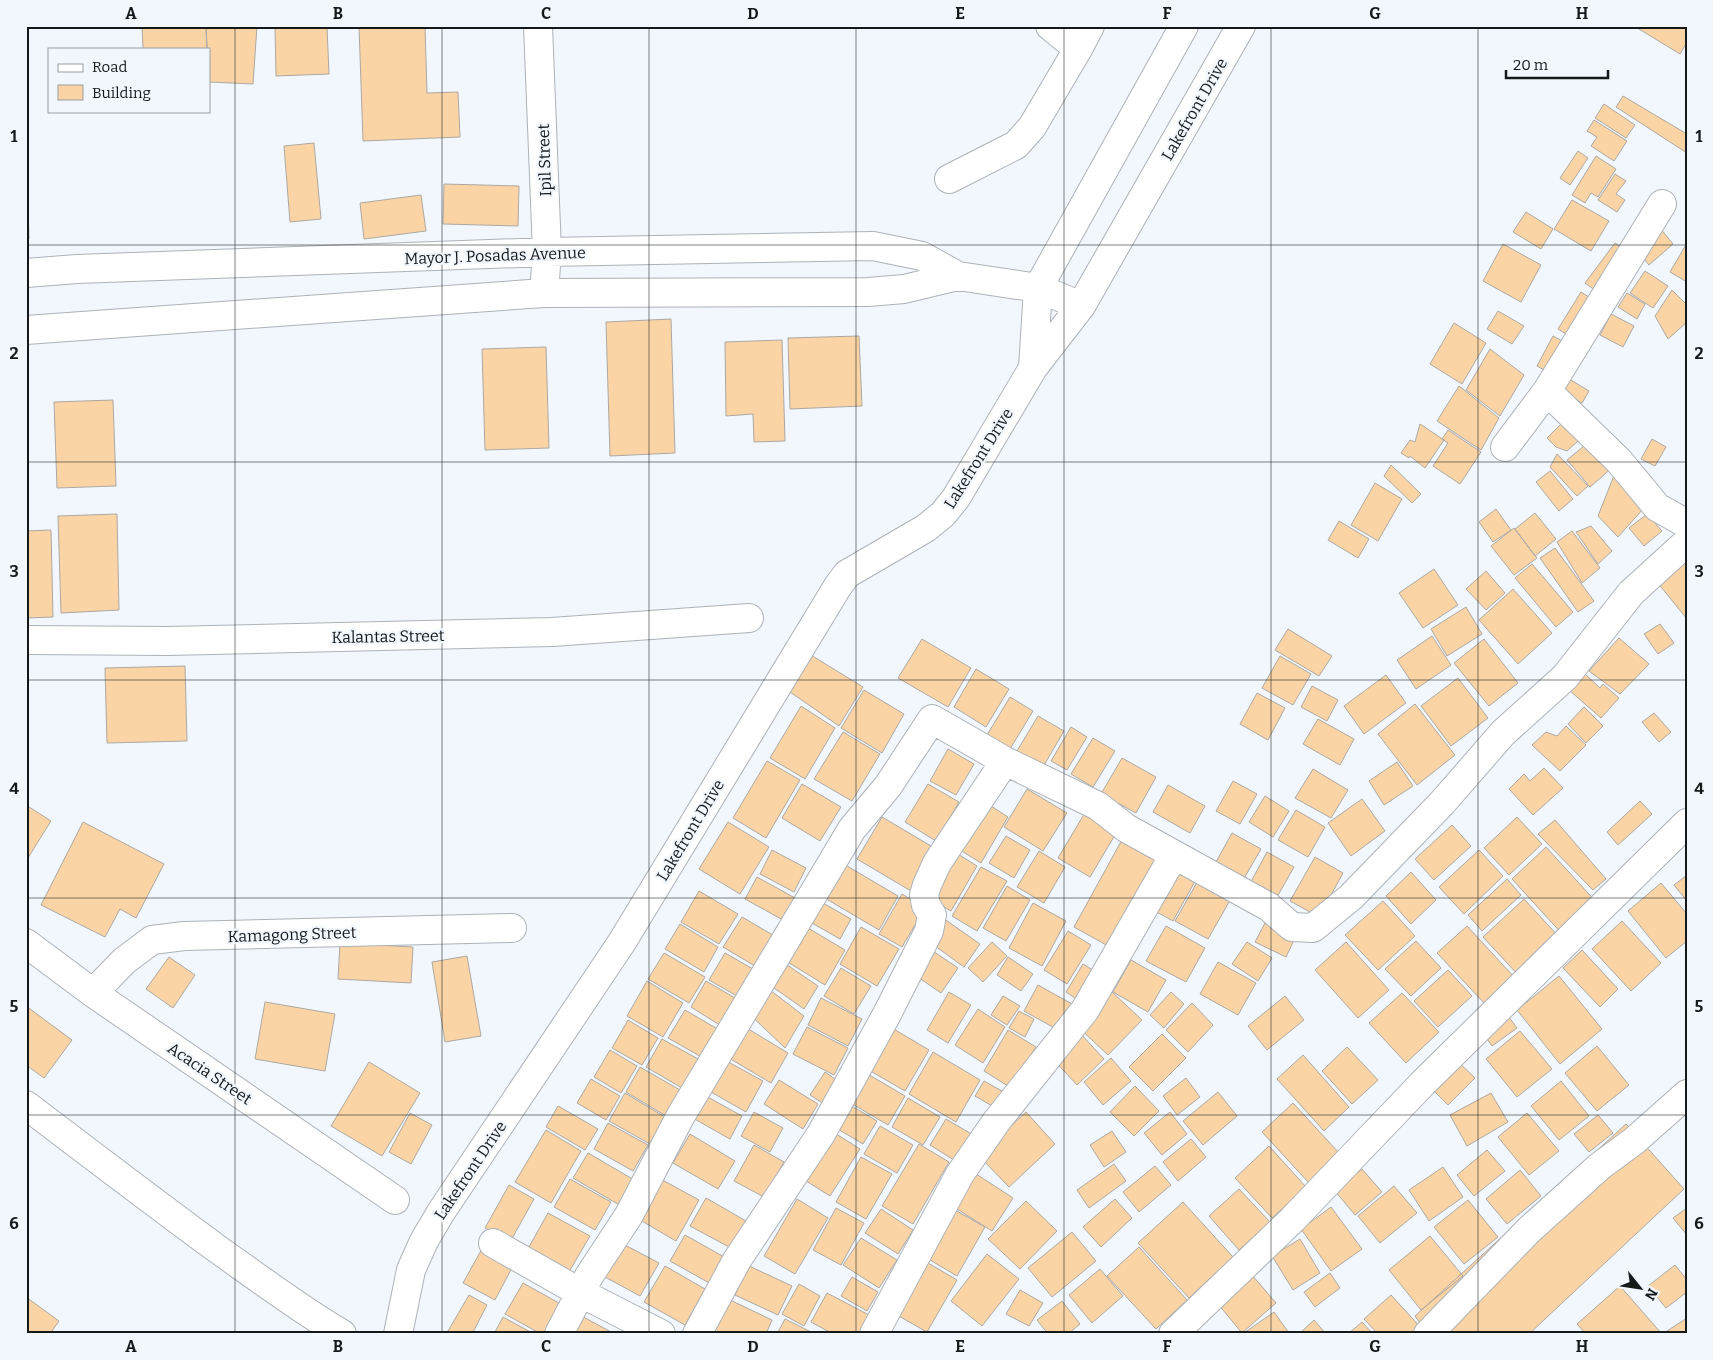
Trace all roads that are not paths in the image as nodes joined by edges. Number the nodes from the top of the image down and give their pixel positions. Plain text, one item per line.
1 (538, 26) edge
2 (1050, 26) edge
3 (1184, 26) edge
4 (1241, 26) edge
5 (1084, 38) edge
6 (949, 179) dead end
7 (1662, 204) dead end
8 (547, 252) junction
9 (26, 273) edge
10 (958, 276) junction
11 (1038, 288) junction
12 (544, 293) junction
13 (1081, 306) junction
14 (26, 330) edge
15 (1033, 368) junction
16 (1546, 391) junction
17 (1505, 447) dead end
18 (1687, 524) edge
19 (1687, 542) edge
20 (749, 618) dead end
21 (26, 640) edge
22 (1005, 762) junction
23 (1687, 823) edge
24 (1174, 855) junction
25 (512, 928) dead end
26 (26, 943) edge
27 (93, 993) junction
28 (1687, 1094) edge
29 (26, 1106) edge
30 (395, 1200) dead end
31 (492, 1243) dead end
32 (581, 1292) junction
33 (342, 1334) edge
34 (398, 1334) edge
35 (559, 1334) edge
36 (661, 1334) edge
37 (697, 1334) edge
38 (874, 1334) edge
39 (1172, 1334) edge
40 (1428, 1334) edge

1 - 8 street, Ipil Street
2 - 5 street
3 - 11 street, Lakefront Drive
4 - 13 street, Lakefront Drive
5 - 6 street
7 - 16 street
8 - 9 street, Mayor J. Posadas Avenue
8 - 10 street, Mayor J. Posadas Avenue
8 - 12 street, Ipil Street
10 - 11 street, Mayor J. Posadas Avenue
10 - 12 street, Mayor J. Posadas Avenue
11 - 13 street, Mayor J. Posadas Avenue
11 - 15 street, Lakefront Drive
12 - 14 street, Mayor J. Posadas Avenue
13 - 15 street, Lakefront Drive
15 - 34 street, Lakefront Drive
16 - 17 street
16 - 18 street
19 - 24 street
20 - 21 street, Kalantas Street
22 - 24 street
22 - 32 street
22 - 37 street
23 - 39 street
24 - 38 street
25 - 27 street, Kamagong Street
26 - 27 street, Acacia Street
27 - 30 street, Acacia Street
28 - 40 street
29 - 33 street
31 - 32 street
32 - 35 street
32 - 36 street

